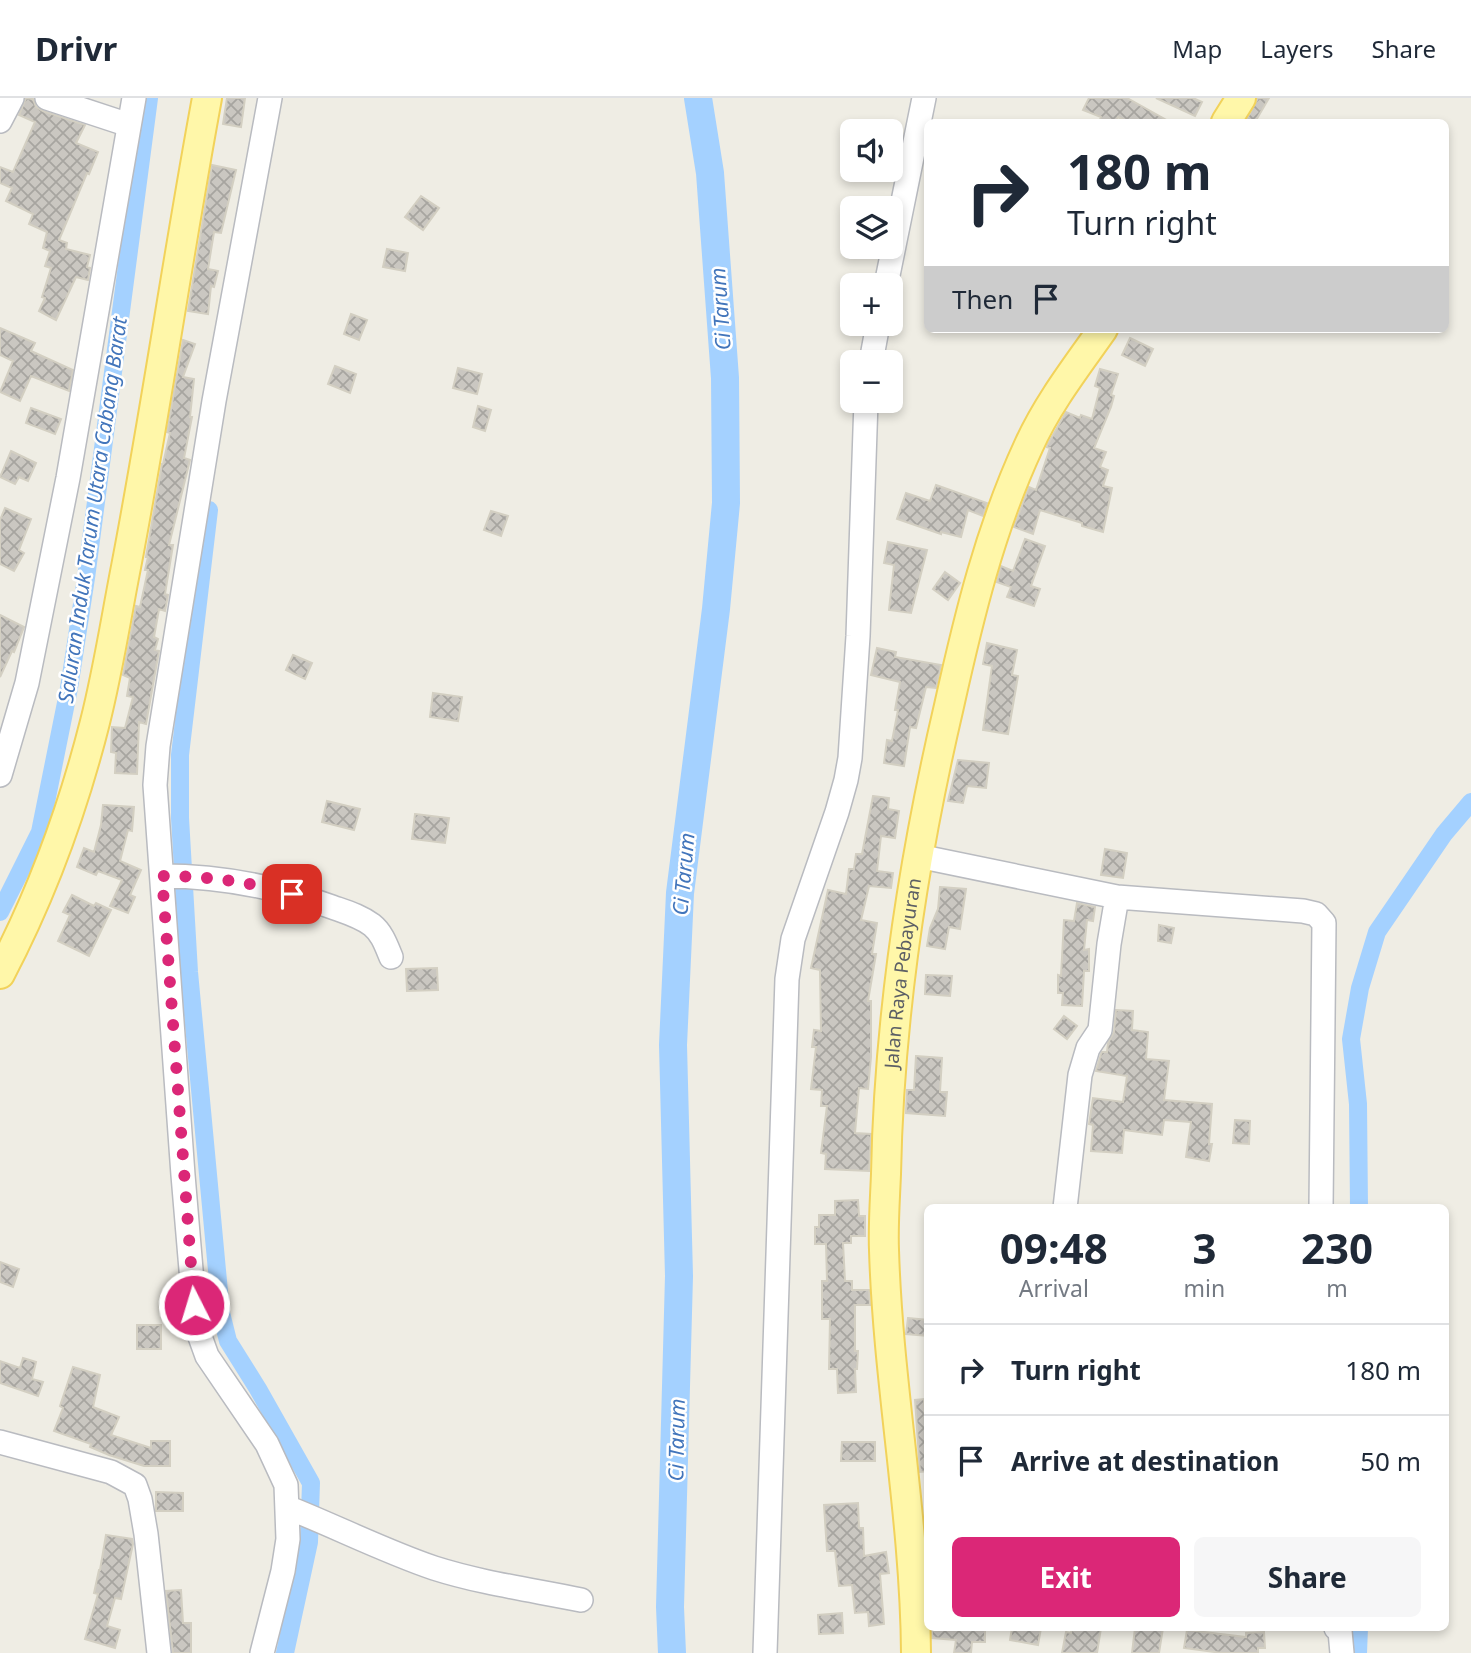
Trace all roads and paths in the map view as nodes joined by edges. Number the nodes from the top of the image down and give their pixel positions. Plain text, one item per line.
1 (12, 98) edge
2 (47, 98) edge
3 (134, 98) edge
4 (207, 98) edge
5 (270, 98) edge
6 (924, 98) edge
7 (1241, 98) edge
8 (1228, 119) edge
9 (0, 121) edge
10 (129, 125) junction
11 (888, 273) edge
12 (1100, 333) edge
13 (866, 413) edge
14 (0, 775) edge
15 (918, 856) junction
16 (179, 877) junction
17 (1117, 897) junction
18 (391, 957) dead end
19 (0, 974) edge
20 (1065, 1204) edge
21 (1321, 1204) edge
22 (0, 1441) edge
23 (296, 1511) junction
24 (582, 1600) dead end
25 (1340, 1631) edge
26 (159, 1653) edge
27 (262, 1653) edge
28 (765, 1653) edge
29 (916, 1653) edge
30 (1342, 1653) edge

1 - 9 street
2 - 10 street
3 - 10 street
4 - 19 main road
5 - 16 street
6 - 11 street
7 - 8 main road
10 - 14 street
12 - 15 main road, Jalan Raya Pebayuran
13 - 28 street
15 - 17 street
15 - 29 main road, Jalan Raya Pebayuran
16 - 18 street
16 - 23 street
17 - 20 street
17 - 21 street
22 - 26 street
23 - 24 street
23 - 27 street
25 - 30 street

